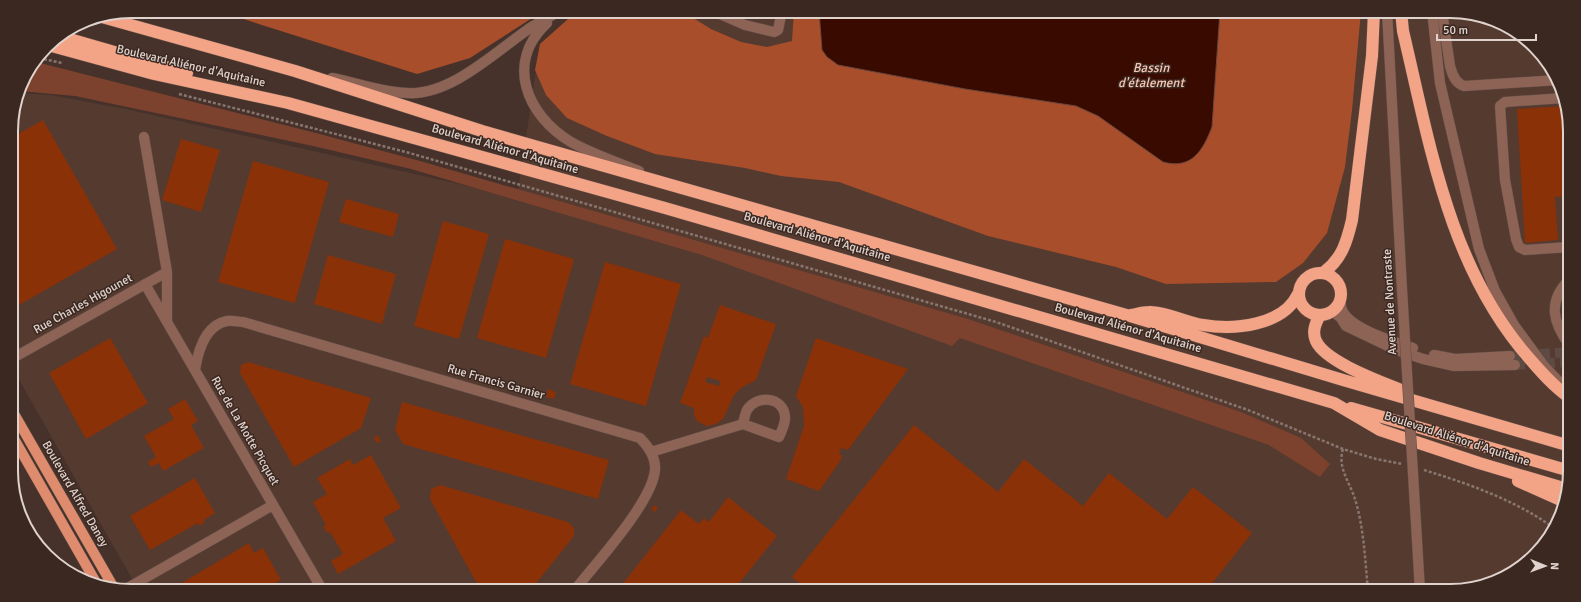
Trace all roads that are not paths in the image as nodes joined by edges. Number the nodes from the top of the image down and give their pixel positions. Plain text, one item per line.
1 (547, 18) edge
2 (552, 18) edge
3 (729, 18) edge
4 (782, 18) edge
5 (1374, 18) edge
6 (1387, 18) edge
7 (1402, 18) edge
8 (1433, 18) edge
9 (1443, 18) edge
10 (112, 20) edge
11 (66, 39) edge
12 (56, 47) edge
13 (295, 71) junction
14 (1551, 80) edge
15 (255, 94) junction
16 (1558, 98) edge
17 (144, 138) dead end
18 (672, 185) junction
19 (1563, 247) edge
20 (167, 272) junction
21 (1324, 272) junction
22 (145, 284) junction
23 (1563, 289) edge
24 (1298, 294) junction
25 (1340, 301) junction
26 (1332, 311) junction
27 (1320, 315) junction
28 (1130, 316) junction
29 (167, 322) junction
30 (1563, 337) edge
31 (18, 355) edge
32 (195, 370) junction
33 (1563, 386) edge
34 (1563, 393) edge
35 (1334, 403) junction
36 (1441, 409) junction
37 (18, 421) edge
38 (742, 424) junction
39 (1563, 444) edge
40 (18, 446) edge
41 (651, 452) junction
42 (1479, 462) junction
43 (1563, 469) edge
44 (1562, 487) edge
45 (1559, 499) edge
46 (273, 505) junction
47 (93, 577) edge
48 (111, 582) edge
49 (135, 584) edge
50 (319, 584) edge
51 (579, 584) edge
52 (1420, 584) edge

1 - 13 street
2 - 18 street
3 - 4 street
5 - 21 highway
6 - 52 street, Avenue de Nontraste, bridge
7 - 34 highway
8 - 33 street
9 - 14 street
10 - 13 highway, Boulevard Aliénor d'Aquitaine
11 - 15 highway
12 - 15 highway, Boulevard Aliénor d'Aquitaine
13 - 18 highway, Boulevard Aliénor d'Aquitaine
15 - 35 highway, Boulevard Aliénor d'Aquitaine
16 - 19 street
17 - 20 street
18 - 28 highway, Boulevard Aliénor d'Aquitaine
20 - 22 street, Rue Charles Higounet
20 - 29 street
21 - 24 highway
21 - 25 highway
22 - 29 street, Rue de La Motte Picquet
22 - 31 street, Rue Charles Higounet
23 - 30 street
24 - 27 highway
24 - 28 highway
25 - 26 highway
25 - 26 street
26 - 27 highway
27 - 36 highway
28 - 36 highway, Boulevard Aliénor d'Aquitaine
29 - 32 street, Rue de La Motte Picquet
32 - 41 street, Rue Francis Garnier
32 - 46 street, Rue de La Motte Picquet
35 - 42 highway, Boulevard Aliénor d'Aquitaine
35 - 43 highway
36 - 39 highway, Boulevard Aliénor d'Aquitaine
37 - 48 main road, Boulevard Alfred Daney
38 - 38 street
38 - 41 street
40 - 47 main road
41 - 51 street
42 - 44 highway, Boulevard Aliénor d'Aquitaine
42 - 45 highway
46 - 49 street
46 - 50 street, Rue de La Motte Picquet

